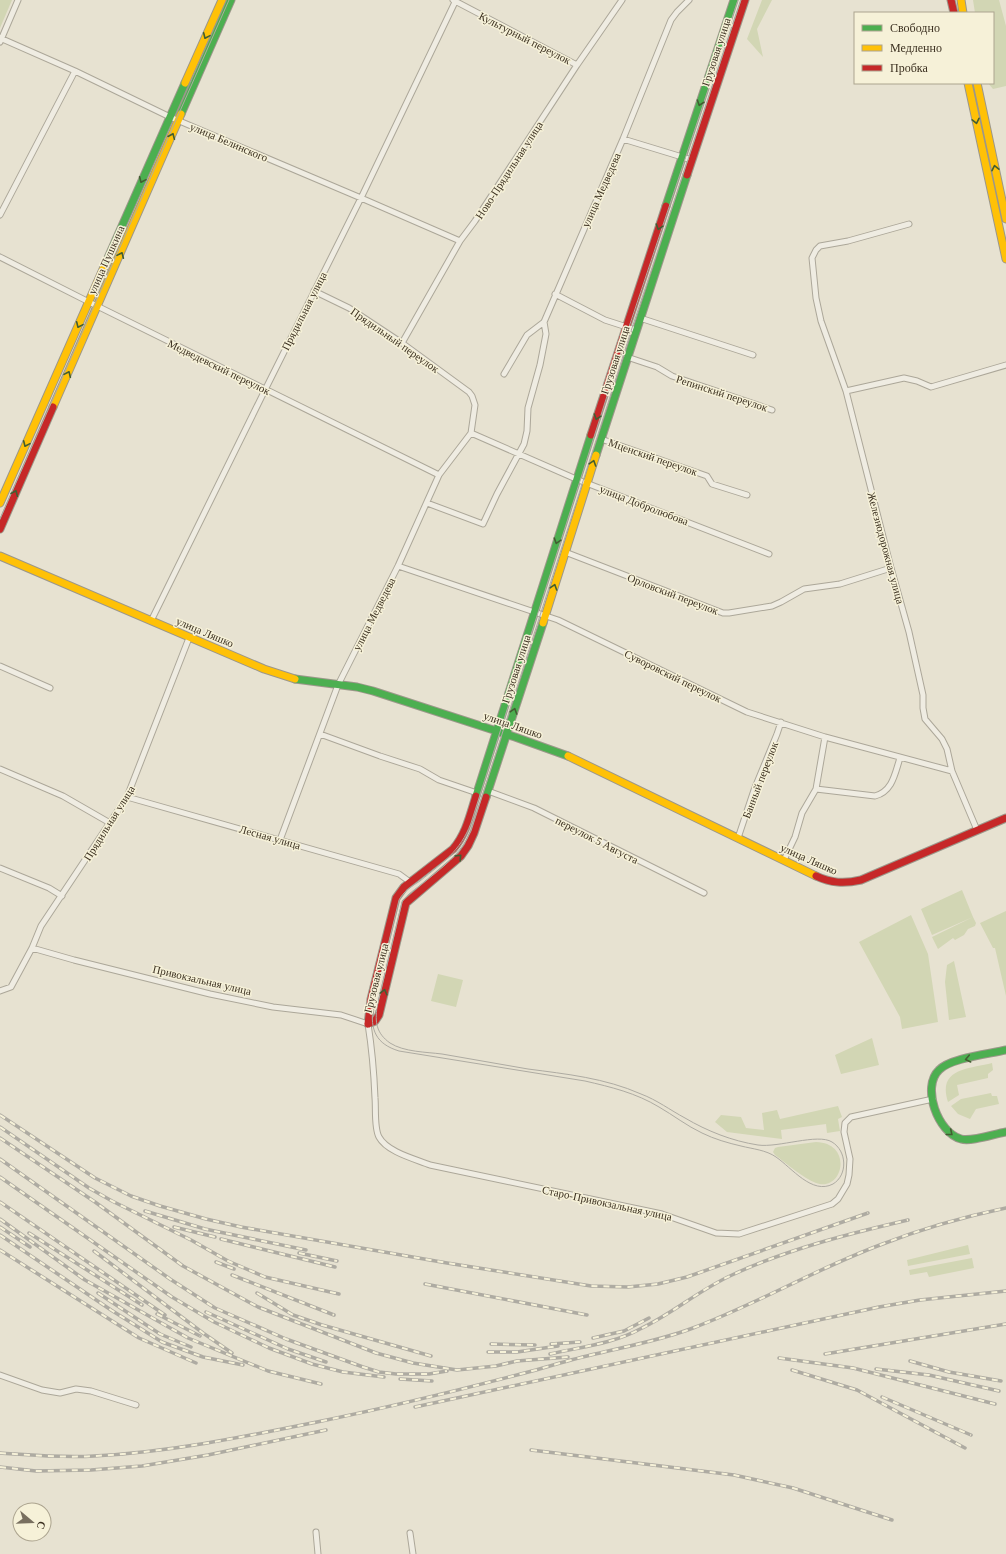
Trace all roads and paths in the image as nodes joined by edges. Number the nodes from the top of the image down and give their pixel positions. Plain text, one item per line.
1 (18, 0) edge
2 (222, 0) edge
3 (232, 0) edge
4 (455, 0) edge
5 (622, 0) edge
6 (689, 0) edge
7 (734, 0) edge
8 (744, 0) edge
9 (951, 0) edge
10 (960, 0) edge
11 (954, 12) edge
12 (963, 12) edge
13 (1, 40) edge
14 (577, 65) junction
15 (75, 71) junction
16 (968, 84) edge
17 (977, 84) edge
18 (170, 117) junction
19 (178, 120) junction
20 (623, 139) junction
21 (682, 156) junction
22 (692, 160) junction
23 (361, 198) junction
24 (0, 215) edge
25 (1006, 219) edge
26 (909, 224) dead end
27 (460, 241) junction
28 (0, 257) edge
29 (1006, 259) edge
30 (314, 291) junction
31 (556, 294) junction
32 (89, 302) junction
33 (98, 307) junction
34 (640, 318) junction
35 (544, 322) junction
36 (626, 327) junction
37 (636, 330) junction
38 (402, 343) junction
39 (753, 355) dead end
40 (627, 357) junction
41 (1006, 365) edge
42 (504, 374) dead end
43 (265, 390) junction
44 (846, 391) junction
45 (772, 410) dead end
46 (472, 433) junction
47 (601, 439) junction
48 (520, 453) junction
49 (439, 475) junction
50 (576, 479) junction
51 (587, 483) junction
52 (747, 495) dead end
53 (0, 503) edge
54 (427, 503) junction
55 (0, 529) edge
56 (565, 552) junction
57 (769, 554) dead end
58 (0, 556) edge
59 (398, 566) junction
60 (891, 568) junction
61 (534, 611) junction
62 (545, 615) junction
63 (151, 621) junction
64 (189, 638) junction
65 (0, 666) edge
66 (338, 685) junction
67 (50, 688) dead end
68 (781, 722) junction
69 (497, 731) junction
70 (320, 734) junction
71 (507, 734) junction
72 (824, 737) junction
73 (900, 758) junction
74 (0, 769) edge
75 (952, 772) junction
76 (816, 789) junction
77 (488, 791) junction
78 (477, 793) junction
79 (127, 797) junction
80 (1006, 818) edge
81 (110, 823) junction
82 (977, 830) junction
83 (738, 838) junction
84 (280, 840) junction
85 (784, 860) junction
86 (0, 868) edge
87 (410, 882) junction
88 (704, 894) dead end
89 (62, 896) junction
90 (32, 948) junction
91 (0, 991) edge
92 (368, 1024) junction
93 (1006, 1050) edge
94 (933, 1099) junction
95 (1006, 1132) edge
96 (0, 1375) edge
97 (136, 1405) dead end
98 (316, 1532) dead end
99 (410, 1533) dead end
100 (318, 1554) edge
101 (413, 1554) edge

1 - 13 street
2 -> 18 main road, улица Пушкина
3 - 19 main road, улица Пушкина
4 - 14 street, Культурный переулок
4 - 23 street, Прядильная улица
5 - 14 street, Ново-Прядильная улица
6 - 20 street, улица Медведева
7 -> 21 main road, Грузовая улица
8 - 22 main road, Грузовая улица
9 - 11 main road
10 - 12 main road
13 - 15 street, улица Белинского
14 - 27 street, Ново-Прядильная улица
15 - 18 street, улица Белинского
15 - 24 street
16 -> 29 main road
25 -> 17 main road
18 - 19 street, улица Белинского
18 -> 32 main road, улица Пушкина
19 - 23 street, улица Белинского
33 -> 19 main road, улица Пушкина
20 - 21 street
20 - 31 street, улица Медведева
21 - 22 street
21 -> 36 main road, Грузовая улица
22 - 34 main road, Грузовая улица
23 - 27 street, улица Белинского
23 - 30 street, Прядильная улица
26 - 44 street, Железнодорожная улица
27 - 38 street, Ново-Прядильная улица
28 - 32 street, Медведевский переулок
30 - 38 street, Прядильный переулок
30 - 43 street, Прядильная улица
31 - 35 street, улица Медведева
31 - 36 street
32 - 33 street, Медведевский переулок
32 -> 53 main road, улица Пушкина
33 - 43 street, Медведевский переулок
55 -> 33 main road, улица Пушкина
34 - 37 main road, Грузовая улица
34 - 39 street
35 - 42 street, улица Медведева
35 - 48 street
36 - 37 street
36 -> 50 main road, Грузовая улица
37 - 40 main road, Грузовая улица
38 - 46 street, Прядильный переулок
40 - 45 street, Репинский переулок
40 - 47 main road, Грузовая улица
41 - 44 street
43 - 49 street, Медведевский переулок
43 - 63 street, Прядильная улица
44 - 60 street, Железнодорожная улица
46 - 48 street, улица Добролюбова
46 - 49 street, улица Медведева
51 -> 47 main road, Грузовая улица
47 - 52 street, Мценский переулок
48 - 50 street, улица Добролюбова
48 - 54 street
49 - 54 street, улица Медведева
50 - 51 street, улица Добролюбова
50 -> 61 main road, Грузовая улица
51 - 56 main road, Грузовая улица
51 - 57 street, улица Добролюбова
54 - 59 street, улица Медведева
56 - 60 street, Орловский переулок
62 -> 56 main road, Грузовая улица
58 - 63 main road, улица Ляшко
59 - 61 street, Суворовский переулок
59 - 66 street, улица Медведева
60 - 75 street, Железнодорожная улица
61 - 62 street, Суворовский переулок
61 - 69 main road, Грузовая улица
62 - 68 street, Суворовский переулок
71 -> 62 main road, Грузовая улица
63 - 64 main road, улица Ляшко
64 - 66 main road, улица Ляшко
64 - 79 street, Прядильная улица
65 - 67 street
66 - 69 main road, улица Ляшко
66 - 70 street, улица Медведева
68 - 72 street, Суворовский переулок
68 - 83 street, Банный переулок
69 - 71 main road, улица Ляшко
69 - 78 main road, Грузовая улица
70 - 78 street
70 - 84 street, улица Медведева
71 - 77 main road, Грузовая улица
71 - 83 main road, улица Ляшко
72 - 73 street, Суворовский переулок
72 - 76 street
73 - 75 street, Суворовский переулок
73 - 76 street
74 - 81 street
75 - 82 street, Железнодорожная улица
76 - 85 street
77 - 88 street, переулок 5 Августа
92 -> 77 main road, Грузовая улица
78 - 87 main road, Грузовая улица
79 - 81 street, Прядильная улица
79 - 84 street, Лесная улица
80 - 82 main road, улица Ляшко
81 - 89 street, Прядильная улица
82 - 85 main road, улица Ляшко
83 - 85 main road, улица Ляшко
84 - 87 street, Лесная улица
86 - 89 street
87 - 92 main road, Грузовая улица
89 - 90 street, Прядильная улица
90 - 91 street, Прядильная улица
90 - 92 street, Привокзальная улица
92 - 94 street, Старо-Привокзальная улица
93 -> 94 main road
94 -> 95 main road
96 - 97 street
98 - 100 street
99 - 101 street

